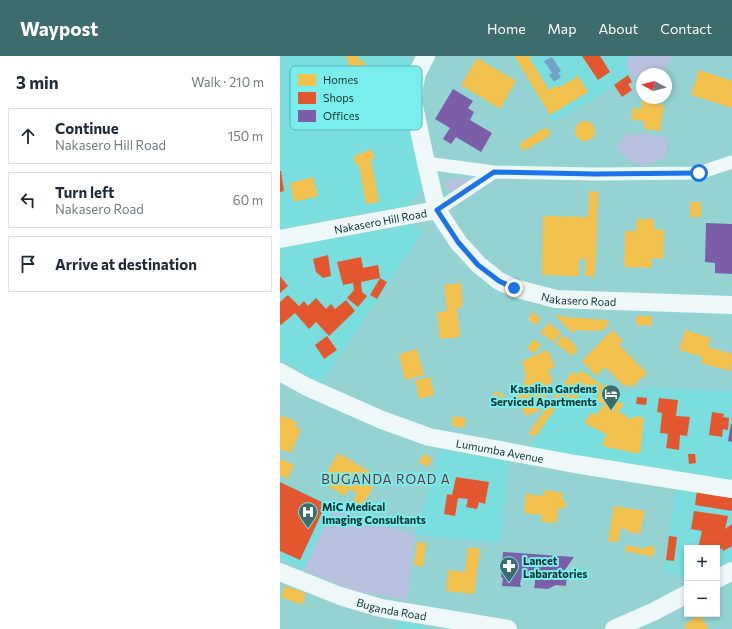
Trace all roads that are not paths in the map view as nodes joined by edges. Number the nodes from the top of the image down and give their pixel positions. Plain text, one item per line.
1 (426, 56) edge
2 (421, 66) edge
3 (419, 130) edge
4 (732, 162) edge
5 (426, 163) junction
6 (494, 172) junction
7 (437, 210) junction
8 (280, 239) edge
9 (732, 306) edge
10 (280, 372) edge
11 (732, 489) edge
12 (732, 571) edge
13 (280, 572) edge
14 (720, 577) edge
15 (684, 596) edge
16 (655, 611) junction
17 (508, 629) edge
18 (614, 629) edge
19 (645, 629) edge

1 - 2 street, Nakasero Road
3 - 5 street, Nakasero Road
4 - 6 street
5 - 6 street
5 - 7 street, Nakasero Road
6 - 7 street, Nakasero Hill Road
7 - 8 street, Nakasero Hill Road
7 - 9 street, Nakasero Road
10 - 11 street, Lumumba Avenue
12 - 14 street
13 - 17 street, Buganda Road
15 - 16 street
16 - 18 street
16 - 19 street

